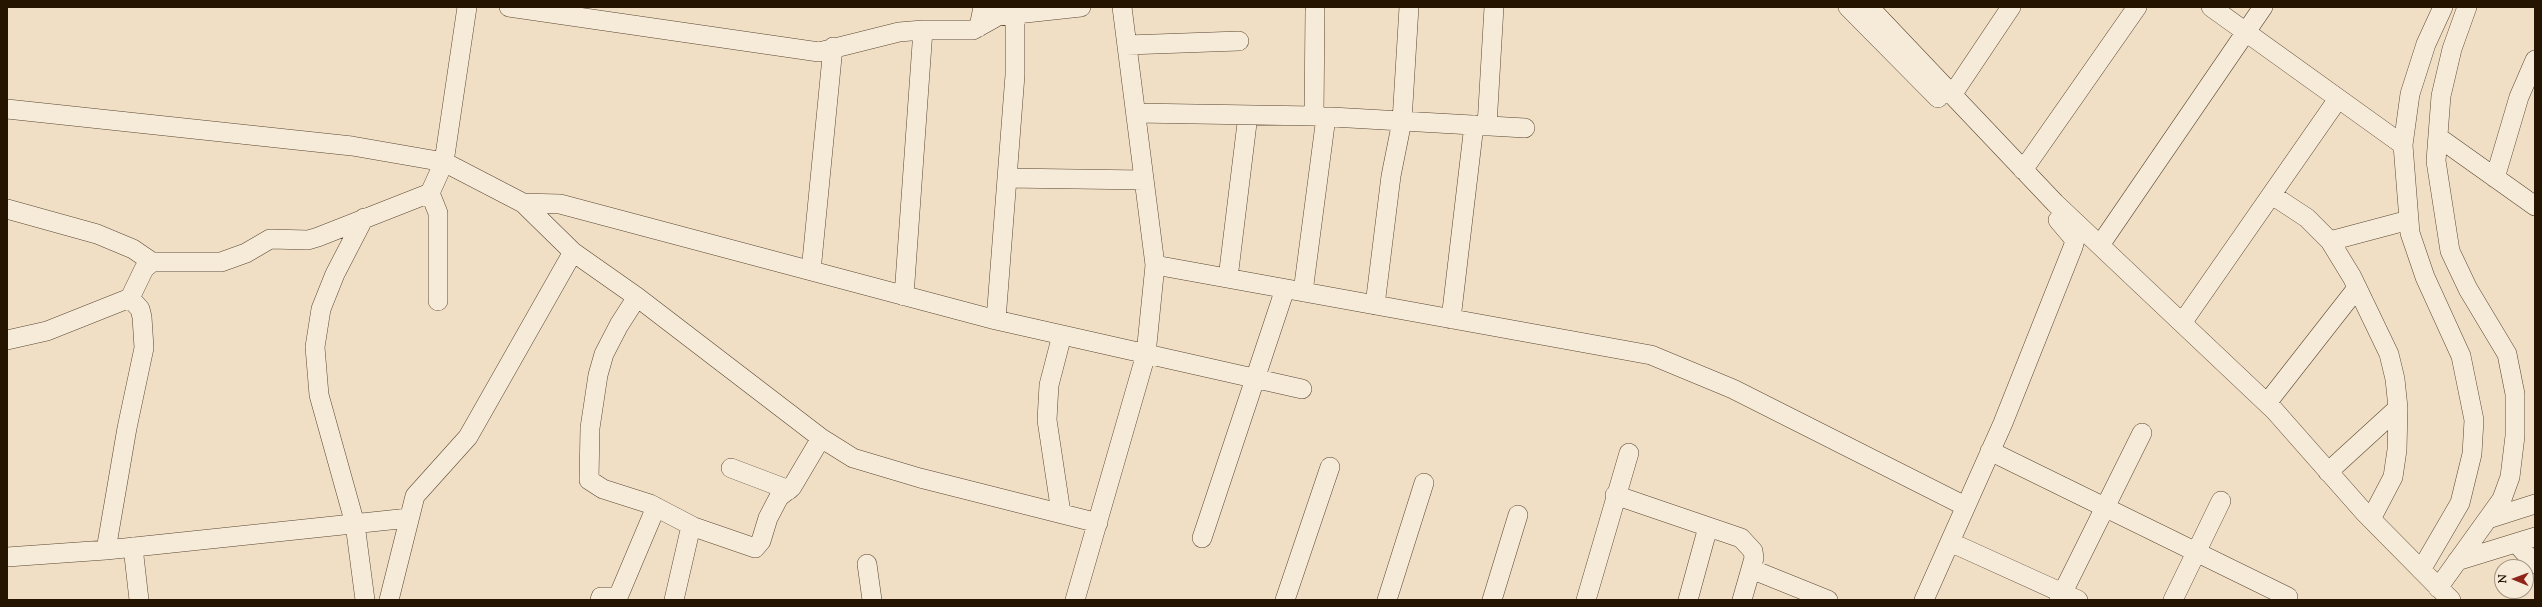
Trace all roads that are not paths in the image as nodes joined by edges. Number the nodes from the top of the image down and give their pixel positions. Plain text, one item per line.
1 (467, 7) edge
2 (509, 7) edge
3 (983, 7) edge
4 (1081, 7) edge
5 (1122, 7) edge
6 (1409, 7) edge
7 (1494, 7) edge
8 (1848, 7) edge
9 (2011, 7) edge
10 (2137, 7) edge
11 (2211, 7) edge
12 (2263, 7) edge
13 (2443, 7) edge
14 (2467, 7) edge
15 (1315, 10) dead end
16 (1881, 11) edge
17 (1015, 13) junction
18 (979, 27) junction
19 (923, 30) junction
20 (2246, 32) junction
21 (1239, 41) dead end
22 (1127, 45) junction
23 (833, 47) junction
24 (2535, 60) edge
25 (1952, 94) junction
26 (2338, 99) junction
27 (7, 109) edge
28 (1136, 113) junction
29 (1248, 115) junction
30 (1320, 116) junction
31 (1402, 121) junction
32 (1481, 125) junction
33 (1525, 128) dead end
34 (2438, 137) junction
35 (2403, 145) junction
36 (444, 162) junction
37 (2024, 170) junction
38 (1007, 178) junction
39 (2495, 178) junction
40 (1144, 180) junction
41 (430, 193) junction
42 (2272, 194) junction
43 (523, 203) junction
44 (2535, 206) edge
45 (7, 209) edge
46 (364, 218) junction
47 (2409, 220) junction
48 (2330, 241) junction
49 (2100, 245) junction
50 (573, 252) junction
51 (152, 262) junction
52 (1155, 265) junction
53 (811, 271) junction
54 (1228, 278) junction
55 (2358, 288) junction
56 (1294, 290) junction
57 (904, 296) junction
58 (637, 297) junction
59 (130, 298) junction
60 (438, 301) dead end
61 (1375, 305) junction
62 (1451, 319) junction
63 (996, 320) junction
64 (2182, 324) junction
65 (1062, 335) junction
66 (7, 340) edge
67 (1146, 354) junction
68 (1255, 378) junction
69 (1302, 389) dead end
70 (2267, 403) junction
71 (2398, 408) junction
72 (2142, 434) dead end
73 (821, 438) junction
74 (1990, 451) junction
75 (1630, 452) dead end
76 (1330, 467) dead end
77 (731, 468) dead end
78 (2328, 472) junction
79 (1424, 483) dead end
80 (789, 490) junction
81 (1615, 495) junction
82 (2221, 501) dead end
83 (2535, 504) edge
84 (1963, 505) dead end
85 (2106, 506) junction
86 (656, 507) junction
87 (1061, 513) junction
88 (1518, 515) dead end
89 (409, 518) junction
90 (2371, 519) junction
91 (2488, 519) junction
92 (1098, 522) junction
93 (355, 524) junction
94 (692, 526) junction
95 (1708, 527) junction
96 (2535, 537) edge
97 (1202, 538) dead end
98 (1950, 542) junction
99 (2516, 543) junction
100 (133, 547) junction
101 (106, 550) junction
102 (2196, 551) junction
103 (7, 557) edge
104 (2457, 561) junction
105 (867, 564) dead end
106 (2535, 564) edge
107 (1751, 569) junction
108 (2421, 570) junction
109 (2445, 594) edge
110 (2288, 597) dead end
111 (2067, 598) edge
112 (140, 600) edge
113 (365, 600) edge
114 (389, 600) edge
115 (600, 600) edge
116 (674, 600) edge
117 (872, 600) edge
118 (1075, 600) edge
119 (1285, 600) edge
120 (1387, 600) edge
121 (1492, 600) edge
122 (1586, 600) edge
123 (1688, 600) edge
124 (1742, 600) edge
125 (1828, 600) edge
126 (1924, 600) edge
127 (2172, 600) edge

1 - 36 street
2 - 23 street
3 - 18 street
4 - 17 street
5 - 22 street
6 - 31 street
7 - 32 street
8 - 74 street
9 - 25 street
10 - 37 street
11 - 20 street
12 - 20 street
13 - 35 street
14 - 34 street
15 - 30 street
16 - 25 street
17 - 18 street
17 - 38 street
18 - 19 street
19 - 23 street
19 - 57 street
20 - 26 street
20 - 49 street
21 - 22 street
22 - 28 street
23 - 53 street
24 - 39 street
25 - 37 street
26 - 35 street
26 - 42 street
27 - 36 street
28 - 29 street
28 - 40 street
29 - 30 street
29 - 54 street
30 - 31 street
30 - 56 street
31 - 32 street
31 - 61 street
32 - 33 street
32 - 62 street
34 - 39 street
34 - 91 street
35 - 47 street
36 - 41 street
36 - 43 street
37 - 49 street
38 - 40 street
38 - 63 street
39 - 44 street
40 - 52 street
41 - 46 street
41 - 60 street
42 - 48 street
42 - 64 street
43 - 50 street
43 - 53 street
45 - 51 street
46 - 51 street
46 - 93 street
47 - 48 street
47 - 108 street
48 - 55 street
49 - 64 street
50 - 58 street
50 - 89 street
51 - 59 street
52 - 54 street
52 - 67 street
53 - 57 street
54 - 56 street
55 - 70 street
55 - 71 street
56 - 61 street
56 - 68 street
57 - 63 street
58 - 73 street
58 - 86 street
59 - 66 street
59 - 101 street
61 - 62 street
62 - 84 street
63 - 65 street
64 - 70 street
65 - 67 street
65 - 87 street
67 - 68 street
67 - 92 street
68 - 69 street
68 - 97 street
70 - 78 street
71 - 78 street
71 - 90 street
72 - 85 street
73 - 80 street
73 - 87 street
74 - 85 street
74 - 98 street
75 - 81 street
76 - 119 street
77 - 80 street
78 - 90 street
79 - 120 street
80 - 94 street
81 - 95 street
81 - 122 street
82 - 102 street
83 - 91 street
85 - 102 street
85 - 111 street
86 - 94 street
86 - 115 street
87 - 92 street
88 - 121 street
89 - 93 street
89 - 114 street
90 - 108 street
91 - 104 street
92 - 118 street
93 - 100 street
93 - 113 street
94 - 116 street
95 - 107 street
95 - 123 street
96 - 99 street
98 - 111 street
98 - 126 street
99 - 104 street
99 - 106 street
100 - 101 street
100 - 112 street
101 - 103 street
102 - 110 street
102 - 127 street
104 - 109 street
105 - 117 street
107 - 124 street
107 - 125 street
108 - 109 street

